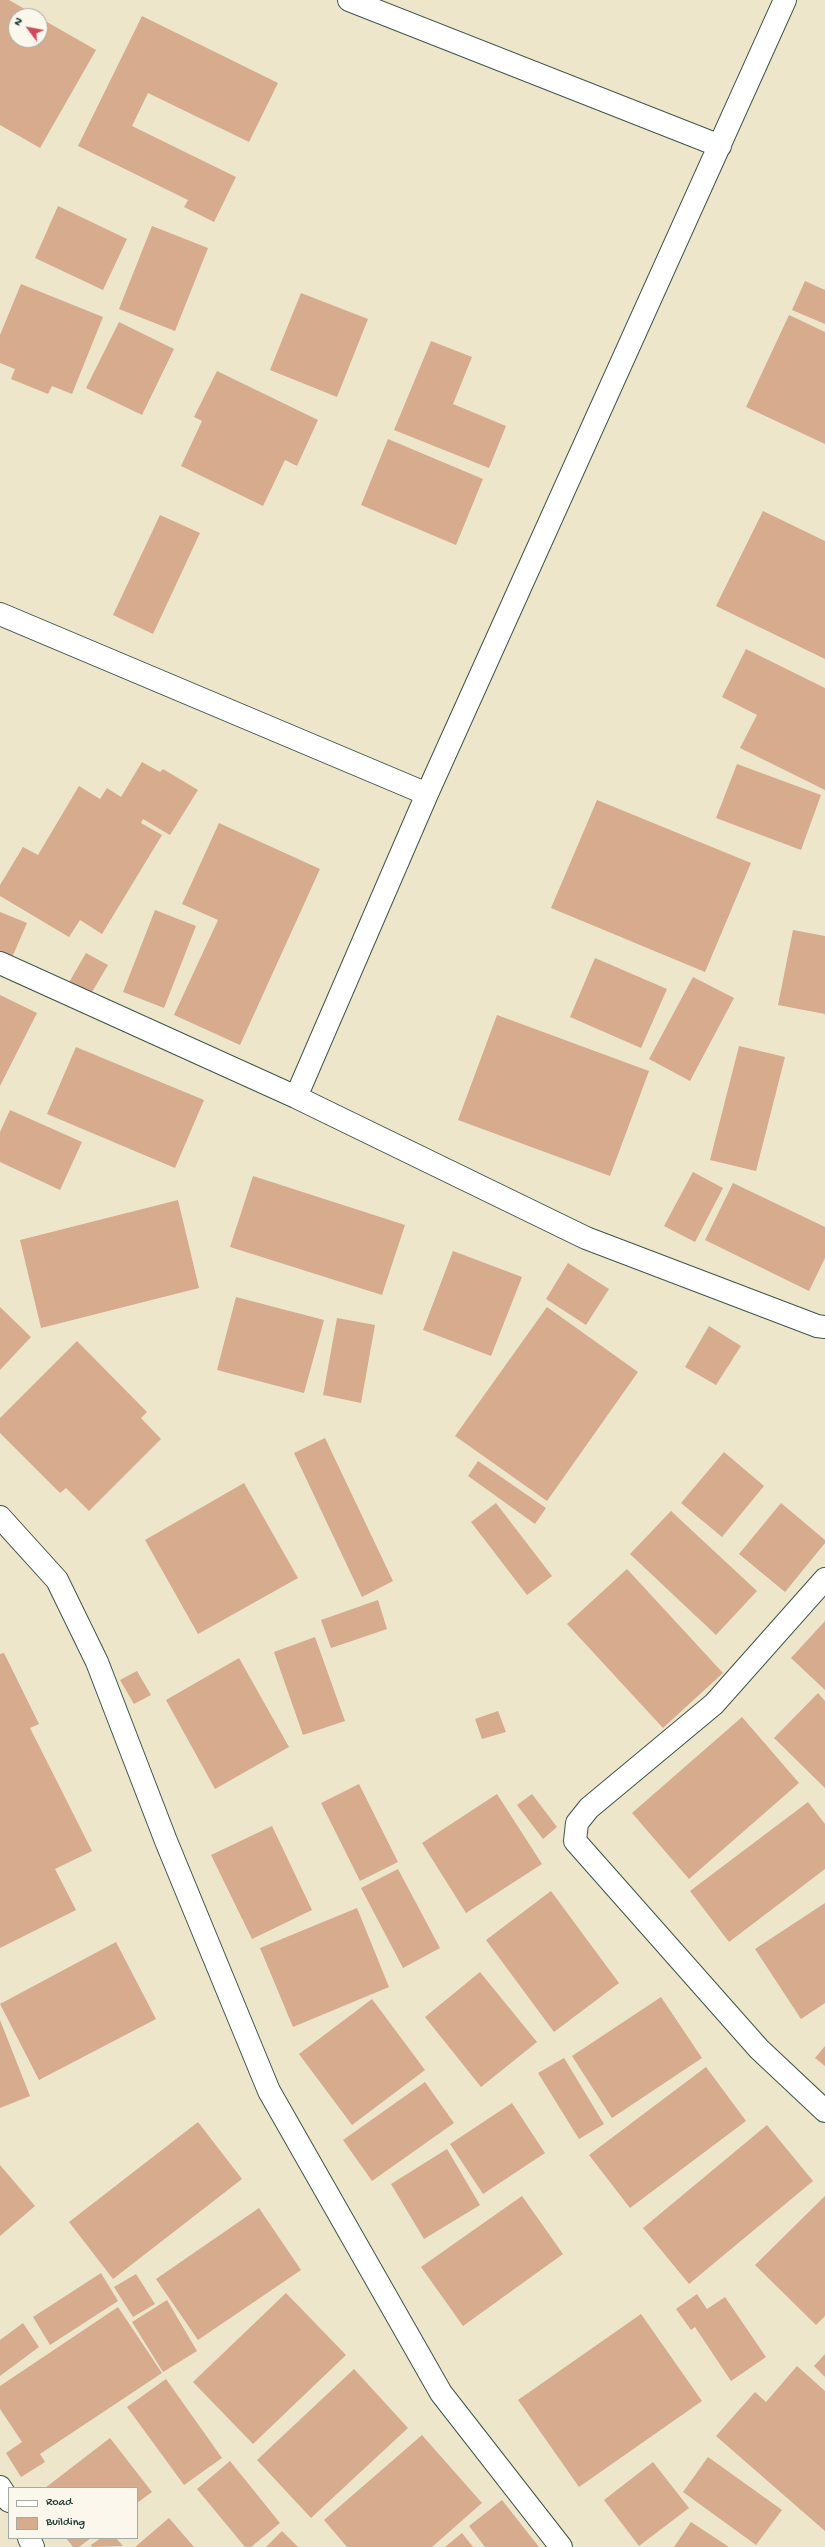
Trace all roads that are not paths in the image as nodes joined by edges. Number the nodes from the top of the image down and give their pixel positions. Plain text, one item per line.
1 (349, 0) edge
2 (785, 0) edge
3 (720, 146) junction
4 (0, 614) edge
5 (427, 794) junction
6 (0, 963) edge
7 (296, 1097) junction
8 (825, 1327) edge
9 (0, 1518) edge
10 (825, 1579) edge
11 (825, 2110) edge
12 (0, 2487) edge
13 (8, 2499) edge
14 (561, 2547) edge

1 - 3 street
2 - 3 street
3 - 5 street
4 - 5 street
5 - 7 street
6 - 7 street
7 - 8 street
9 - 14 street
10 - 11 street
12 - 13 street

